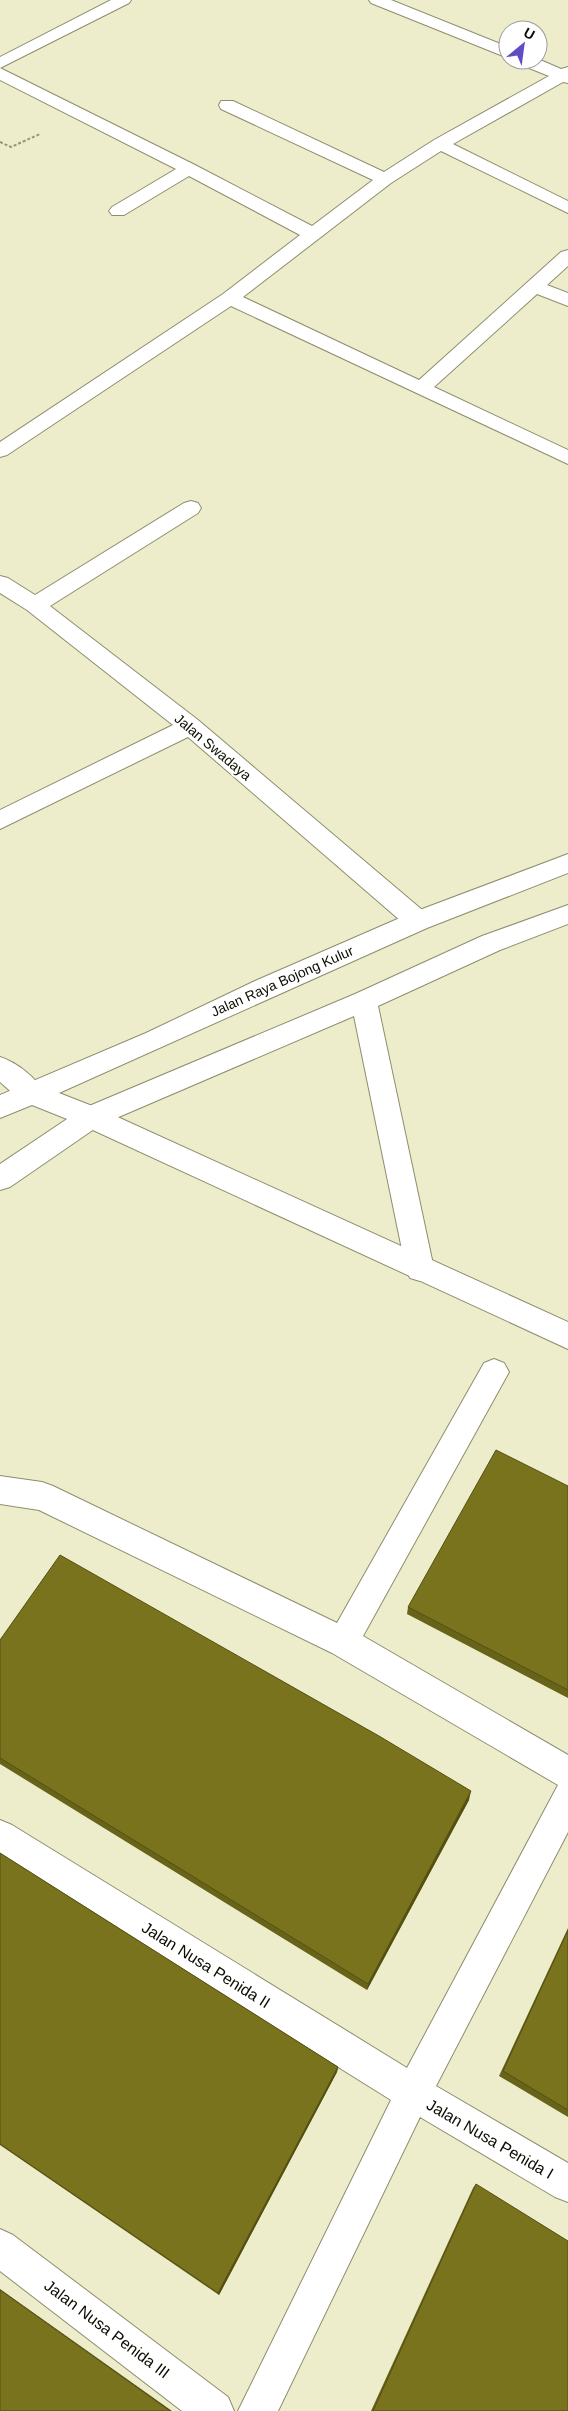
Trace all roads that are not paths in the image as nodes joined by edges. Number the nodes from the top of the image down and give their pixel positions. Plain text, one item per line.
1 (123, 0) edge
2 (377, 0) edge
3 (498, 49) edge
4 (0, 62) edge
5 (548, 68) edge
6 (0, 73) edge
7 (566, 75) edge
8 (226, 105) dead end
9 (440, 144) junction
10 (189, 169) junction
11 (385, 180) junction
12 (568, 208) edge
13 (118, 212) dead end
14 (312, 234) junction
15 (568, 256) edge
16 (534, 286) junction
17 (230, 298) junction
18 (568, 300) edge
19 (420, 389) junction
20 (0, 451) edge
21 (568, 458) edge
22 (191, 508) dead end
23 (0, 583) edge
24 (35, 605) junction
25 (190, 726) junction
26 (0, 820) edge
27 (568, 863) edge
28 (568, 914) edge
29 (418, 920) junction
30 (364, 1001) junction
31 (0, 1067) edge
32 (31, 1093) junction
33 (0, 1107) edge
34 (91, 1117) junction
35 (0, 1179) edge
36 (420, 1269) junction
37 (568, 1336) edge
38 (494, 1372) dead end
39 (0, 1490) edge
40 (343, 1642) junction
41 (568, 1774) edge
42 (568, 1798) edge
43 (0, 1837) edge
44 (413, 2093) junction
45 (568, 2184) edge
46 (0, 2248) edge
47 (214, 2411) edge
48 (258, 2411) edge

1 - 4 street
2 - 3 street
5 - 7 street
6 - 10 street
7 - 9 street
8 - 11 street
9 - 11 street
9 - 12 street
10 - 13 street
10 - 14 street
11 - 14 street
14 - 17 street
15 - 16 street
16 - 18 street
16 - 19 street
17 - 19 street
17 - 20 street
19 - 21 street
22 - 24 street
23 - 24 street, Jalan Swadaya
24 - 25 street, Jalan Swadaya
25 - 26 street
25 - 29 street, Jalan Swadaya
27 - 29 street, Jalan Raya Bojong Kulur
28 - 30 street
29 - 32 street, Jalan Raya Bojong Kulur
30 - 34 street
30 - 36 street
31 - 32 street
32 - 33 street, Jalan Raya Bojong Kulur
32 - 34 street
34 - 35 street
34 - 36 street
36 - 37 street
38 - 40 street
39 - 40 street
40 - 41 street
42 - 44 street
43 - 44 street, Jalan Nusa Penida II
44 - 45 street, Jalan Nusa Penida I
44 - 48 street
46 - 47 street, Jalan Nusa Penida III

